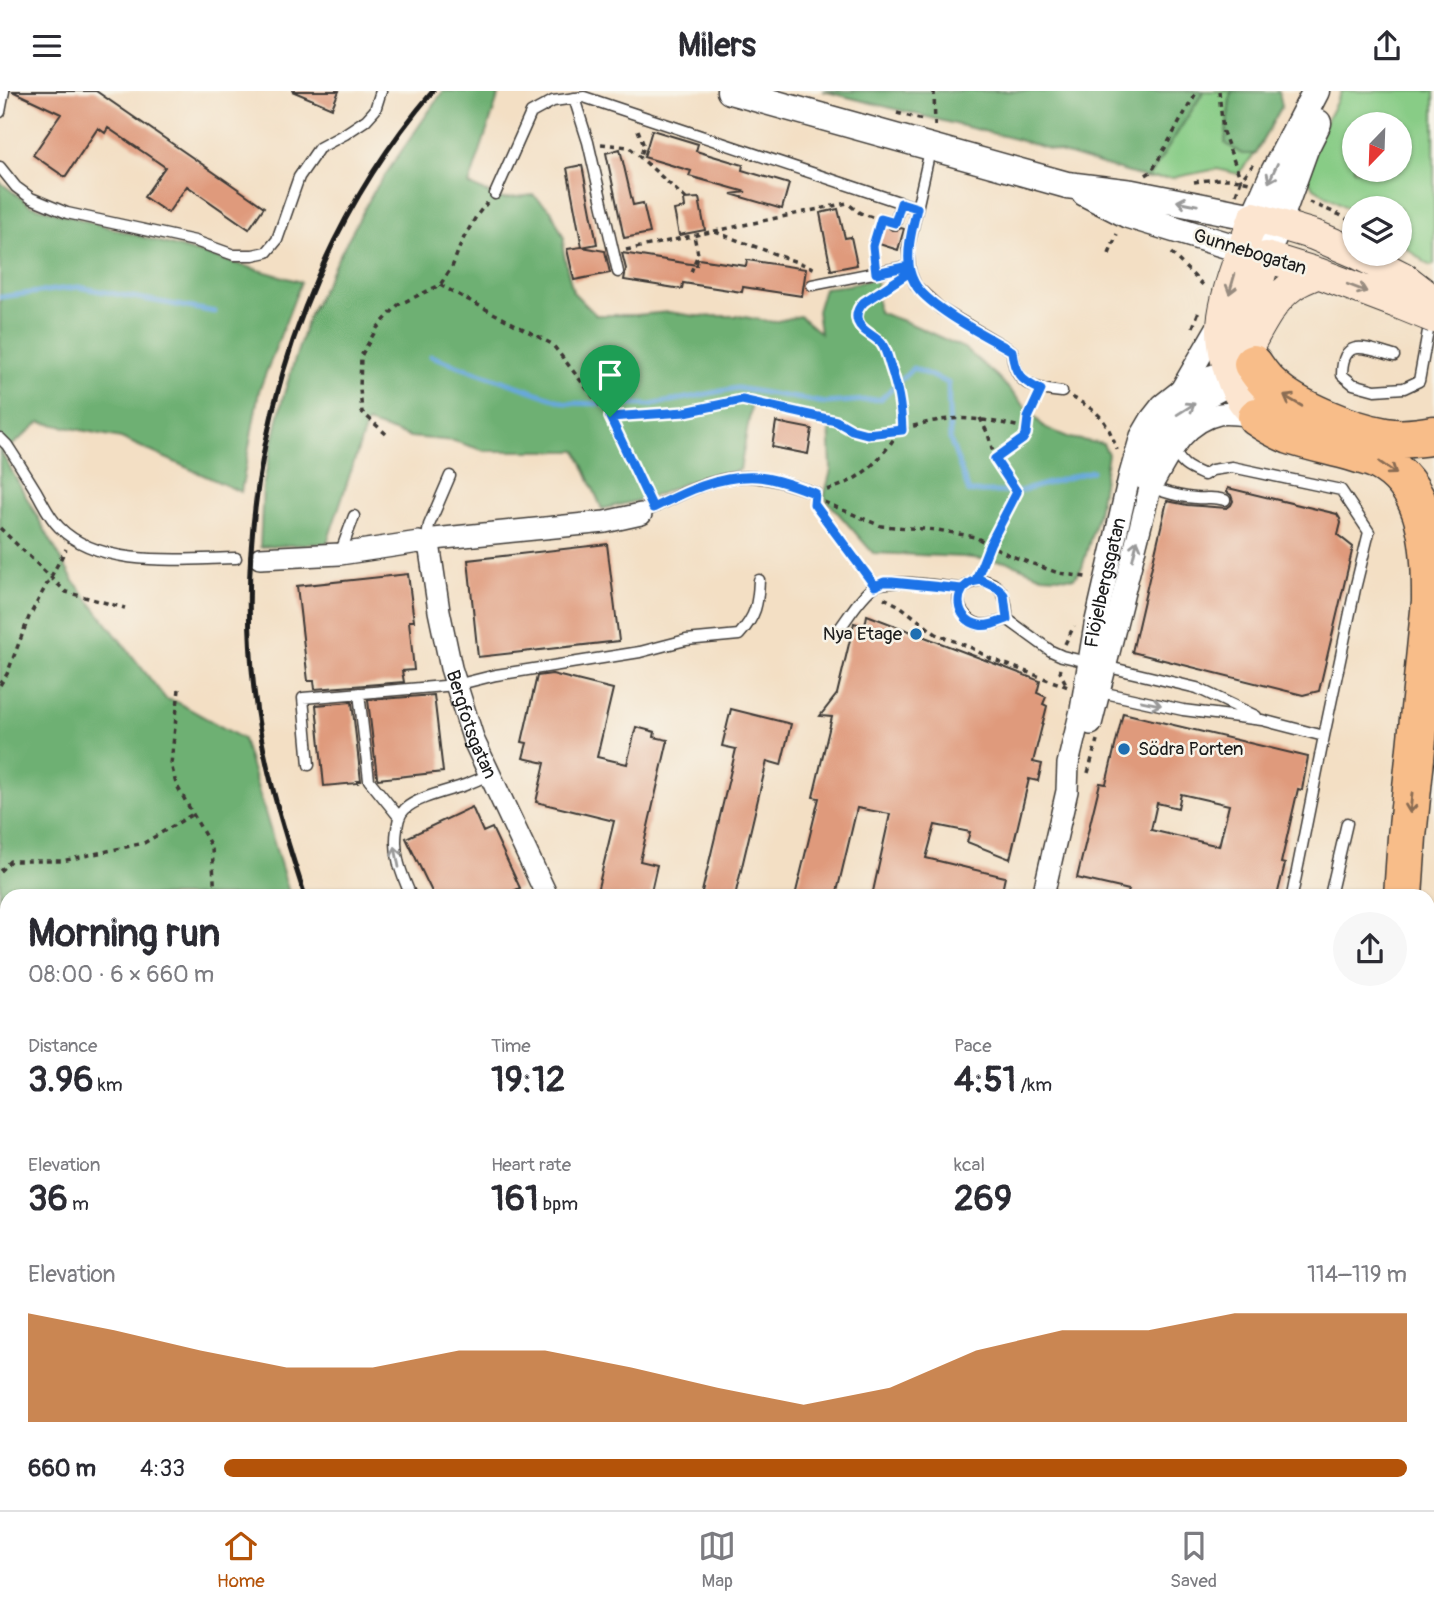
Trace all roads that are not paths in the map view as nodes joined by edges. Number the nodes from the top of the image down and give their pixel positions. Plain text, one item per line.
1 (4, 91) edge
2 (381, 91) edge
3 (730, 91) edge
4 (1316, 91) edge
5 (1334, 91) edge
6 (574, 98) junction
7 (0, 112) edge
8 (933, 136) junction
9 (0, 167) edge
10 (1067, 185) junction
11 (495, 194) road end
12 (901, 203) junction
13 (917, 208) junction
14 (1265, 220) junction
15 (895, 223) road end
16 (1342, 247) edge
17 (1254, 253) junction
18 (1371, 266) edge
19 (909, 269) junction
20 (618, 272) dead end
21 (1318, 273) junction
22 (817, 285) road end
23 (1400, 290) junction
24 (1434, 299) edge
25 (1223, 318) junction
26 (1434, 318) edge
27 (1394, 356) dead end
28 (1241, 365) junction
29 (1181, 390) junction
30 (1062, 392) road end
31 (1256, 417) junction
32 (1434, 435) edge
33 (0, 438) edge
34 (1173, 446) junction
35 (1125, 470) junction
36 (1203, 475) junction
37 (450, 476) dead end
38 (1150, 488) junction
39 (815, 493) road end
40 (647, 511) joint
41 (354, 516) dead end
42 (426, 544) junction
43 (340, 554) junction
44 (236, 558) dead end
45 (260, 558) dead end
46 (759, 580) dead end
47 (962, 589) junction
48 (1007, 619) junction
49 (840, 628) dead end
50 (1098, 664) junction
51 (456, 685) junction
52 (1084, 689) junction
53 (359, 693) junction
54 (1216, 696) junction
55 (1209, 714) junction
56 (1262, 720) junction
57 (1324, 736) junction
58 (309, 765) dead end
59 (490, 774) junction
60 (399, 817) junction
61 (1434, 819) edge
62 (1347, 823) dead end
63 (408, 889) edge
64 (544, 889) edge
65 (1045, 889) edge
66 (1294, 889) edge
67 (1332, 889) edge
68 (1403, 889) edge
69 (1415, 889) edge

1 - 7 lane
2 - 9 lane
3 - 8 street, Gunnebogatan
4 -> 14 street
5 - 14 street
6 - 11 lane
6 - 12 lane
6 - 20 lane
8 - 10 street, Gunnebogatan
8 - 13 lane
14 -> 10 street, Gunnebogatan
10 - 17 street, Gunnebogatan
12 - 13 lane
12 - 15 lane
13 - 19 lane
14 - 16 main road, Gunnebogatan
14 - 17 main road, Flöjelbergsgatan
17 - 21 main road, Gunnebogatan
17 -> 25 main road, Flöjelbergsgatan
17 - 28 main road, Flöjelbergsgatan
18 - 23 main road, Gunnebogatan
19 - 22 lane
19 - 30 lane
21 -> 23 main road, Gunnebogatan
21 - 28 main road
23 - 24 main road, Gunnebogatan, bridge
23 - 26 main road, Gunnebogatan, bridge
24 - 27 lane
25 - 28 main road, Flöjelbergsgatan
25 - 29 street, Flöjelbergsgatan
28 - 29 street, Flöjelbergsgatan
28 - 31 main road, Flöjelbergsgatan
32 -> 28 highway
38 -> 28 street, Flöjelbergsgatan
29 - 35 street, Flöjelbergsgatan
31 - 34 street, Flöjelbergsgatan
31 -> 68 highway
33 - 44 lane
34 - 36 lane
34 - 38 street, Flöjelbergsgatan
35 - 38 lane
35 - 50 street, Flöjelbergsgatan
36 - 38 lane
36 - 57 lane
37 - 42 lane
50 -> 38 street, Flöjelbergsgatan
39 - 40 lane
40 - 42 street
41 - 43 lane
42 - 43 street
42 - 51 street, Bergfotsgatan
43 - 45 street
46 - 51 lane
47 - 48 lane
47 - 48 lane
47 - 49 lane
48 - 50 lane
50 - 52 street, Flöjelbergsgatan
50 - 54 lane
51 - 53 lane
51 - 59 street, Bergfotsgatan
52 -> 55 lane
52 - 65 street, Flöjelbergsgatan
53 - 58 lane
53 - 60 lane
54 - 55 lane
54 - 56 lane
55 - 56 lane
56 - 57 lane
57 - 66 lane
59 - 60 lane
59 - 64 street, Bergfotsgatan
63 -> 60 lane
61 - 69 highway
62 - 67 lane

